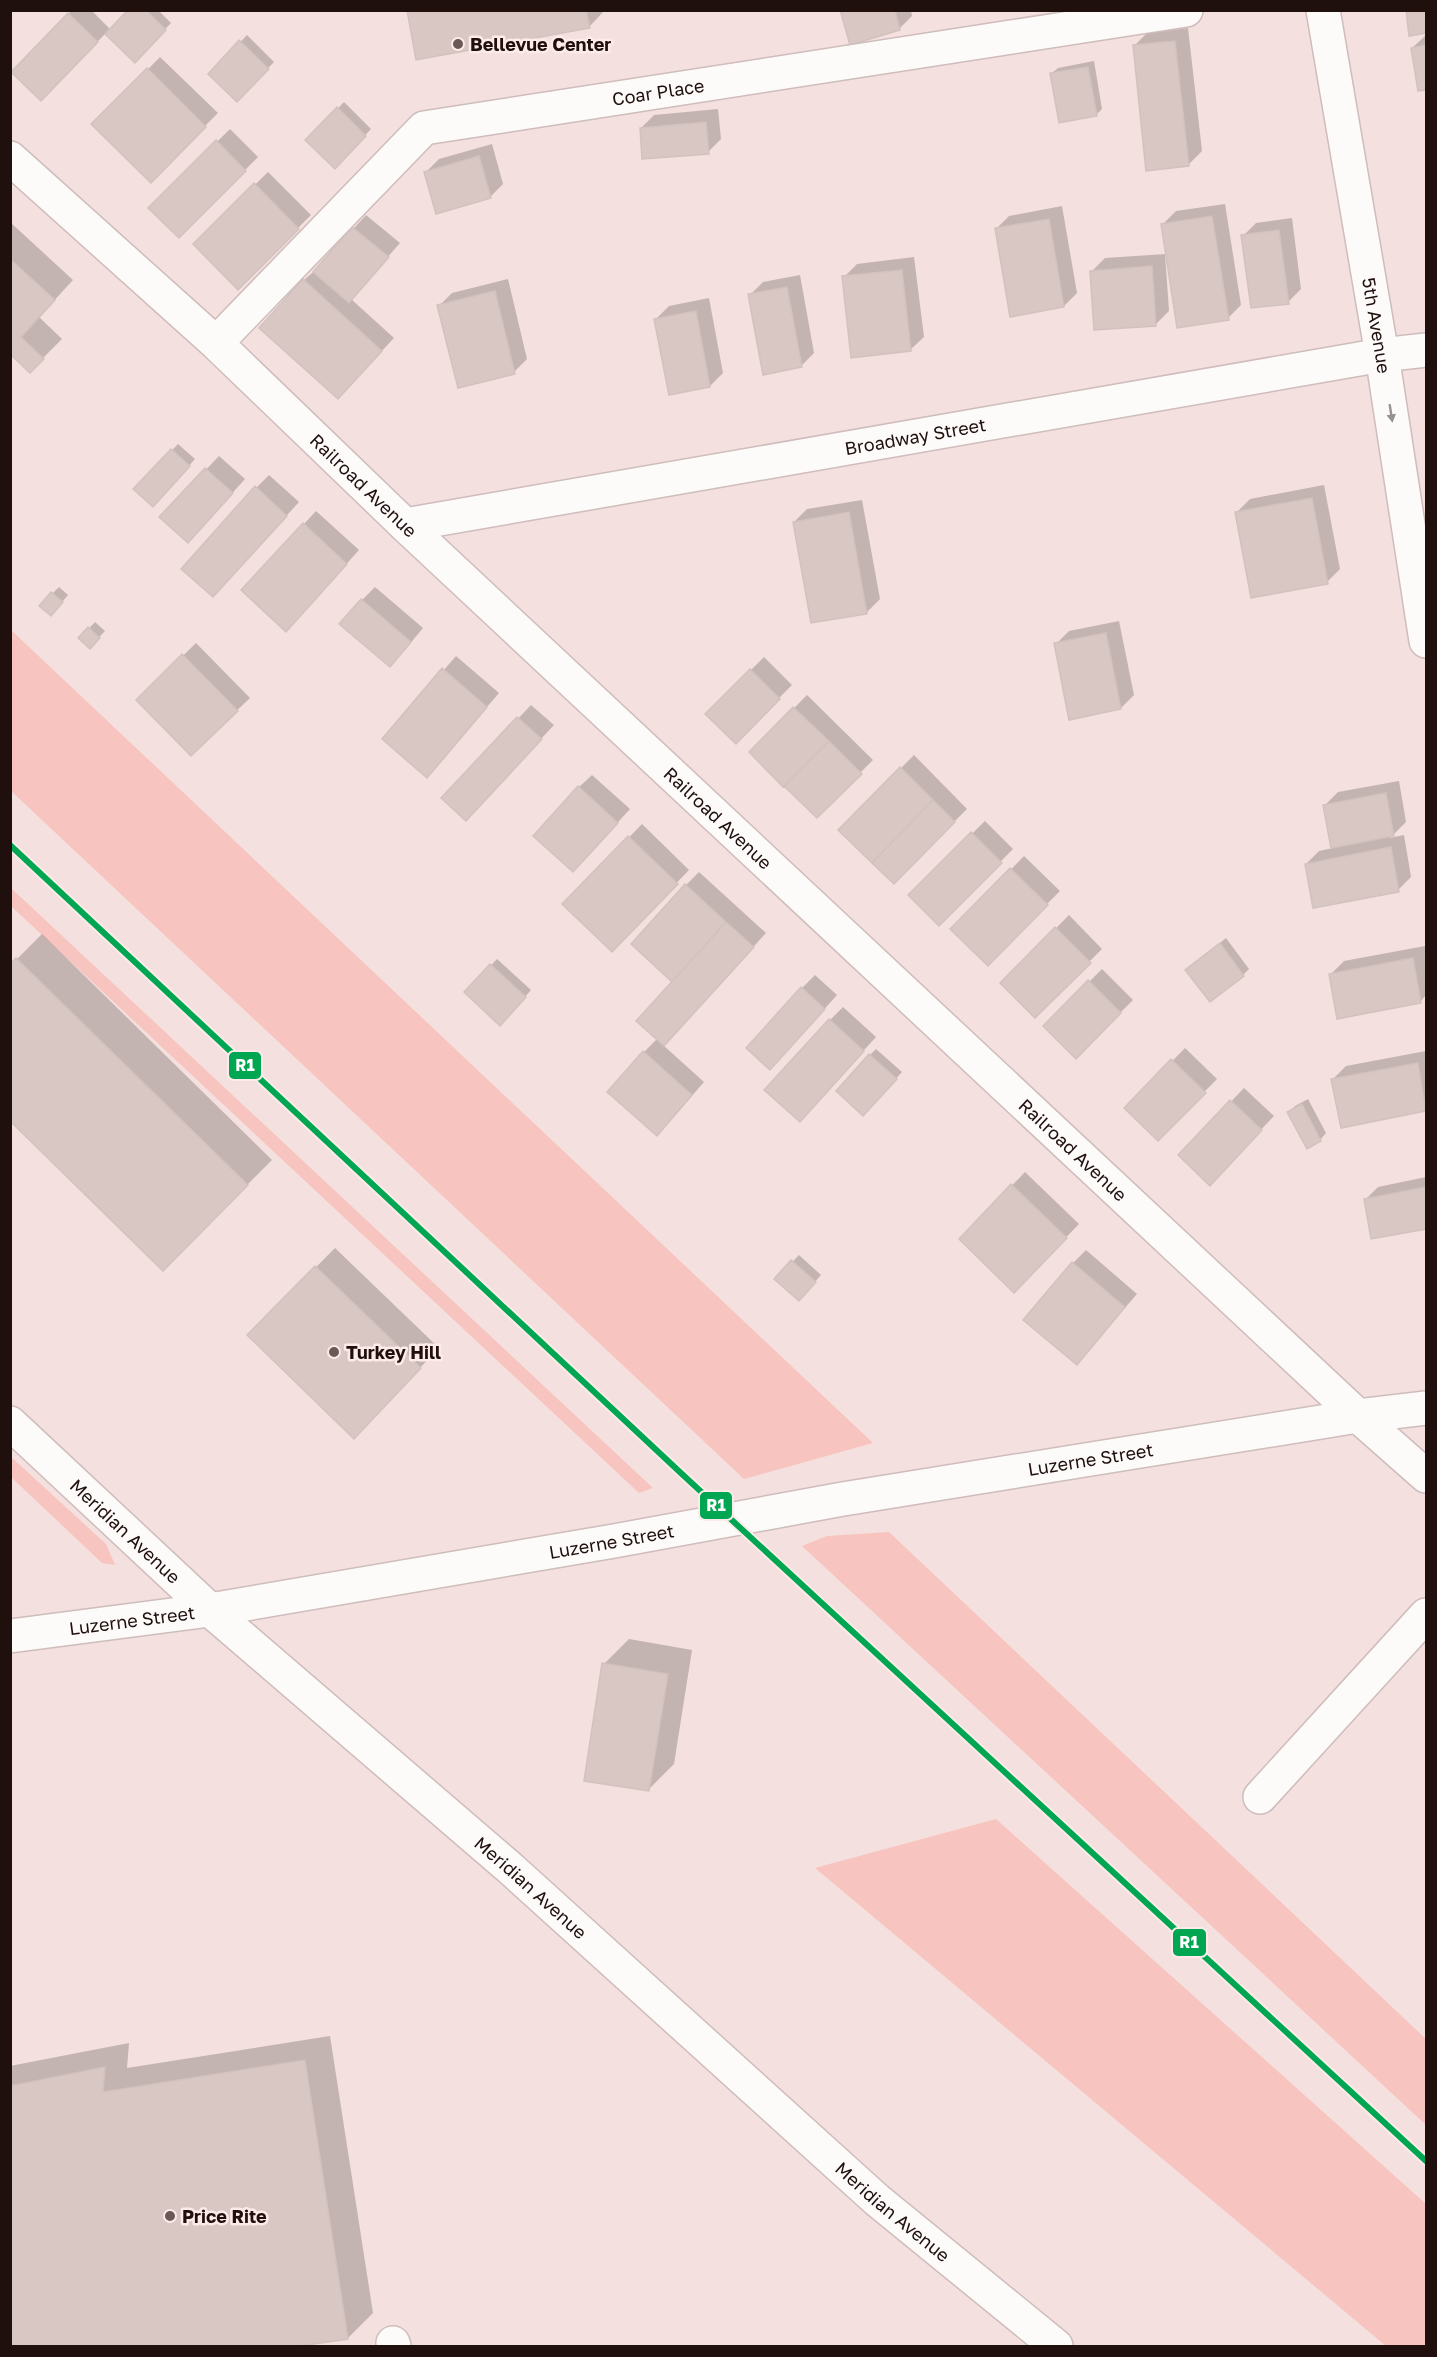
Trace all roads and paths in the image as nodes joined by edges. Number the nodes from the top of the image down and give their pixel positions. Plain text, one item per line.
1 (1186, 10) edge
2 (1323, 10) edge
3 (10, 158) edge
4 (216, 343) junction
5 (1426, 350) edge
6 (1382, 355) junction
7 (405, 525) junction
8 (1426, 641) edge
9 (1426, 1407) edge
10 (1358, 1416) junction
11 (10, 1423) edge
12 (1426, 1476) edge
13 (210, 1610) junction
14 (1426, 1615) edge
15 (10, 1636) edge
16 (1260, 1797) dead end
17 (1056, 2346) edge

1 - 4 street, Coar Place
2 - 6 street, 5th Avenue
3 - 4 street, Railroad Avenue
4 - 7 street, Railroad Avenue
5 - 6 street, Broadway Street
6 - 7 street, Broadway Street
6 -> 8 street, 5th Avenue
7 - 10 street, Railroad Avenue
9 - 10 street, Luzerne Street
10 - 12 street, Railroad Avenue
10 - 13 street, Luzerne Street
11 - 13 street, Meridian Avenue
13 - 15 street, Luzerne Street
13 - 17 street, Meridian Avenue
14 - 16 street

